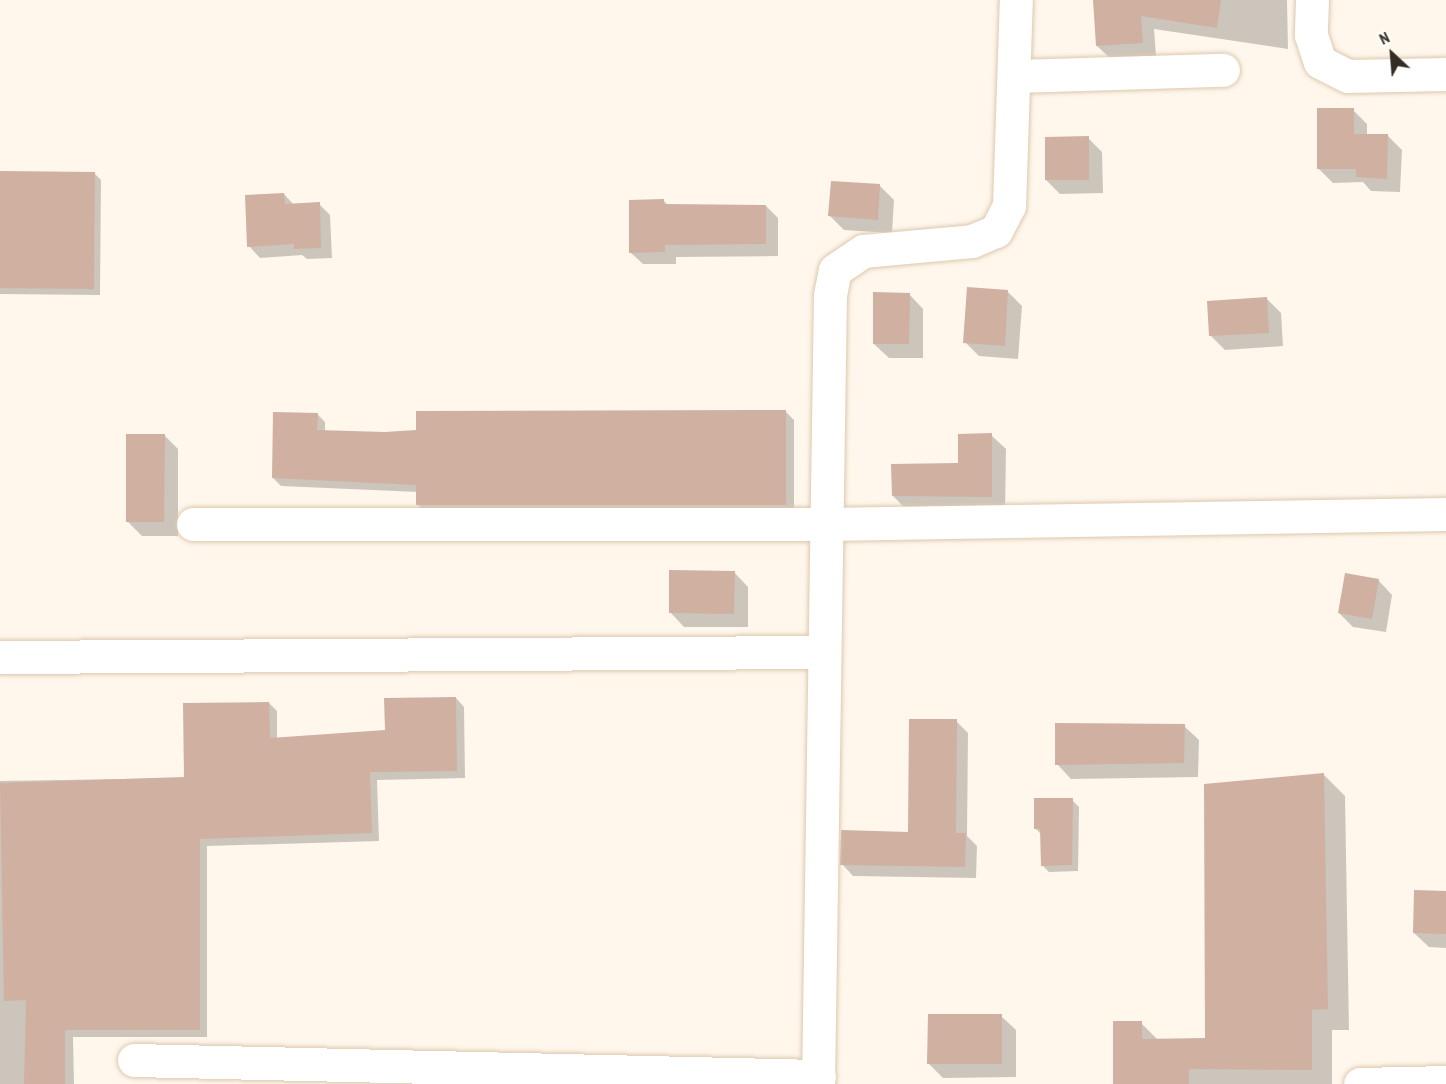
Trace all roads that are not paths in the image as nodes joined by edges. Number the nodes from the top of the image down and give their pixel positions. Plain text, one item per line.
1 (1016, 0) edge
2 (1312, 0) edge
3 (1223, 70) dead end
4 (1446, 74) edge
5 (1015, 76) junction
6 (1446, 514) edge
7 (193, 524) dead end
8 (826, 524) junction
9 (824, 652) junction
10 (0, 657) edge
11 (134, 1060) dead end
12 (819, 1080) edge
13 (1446, 1082) edge
14 (1360, 1084) edge

1 - 5 street
2 - 4 street
3 - 5 street
5 - 8 street
6 - 8 street
7 - 8 street
8 - 9 street
9 - 10 street
9 - 12 street
11 - 12 street
13 - 14 street

